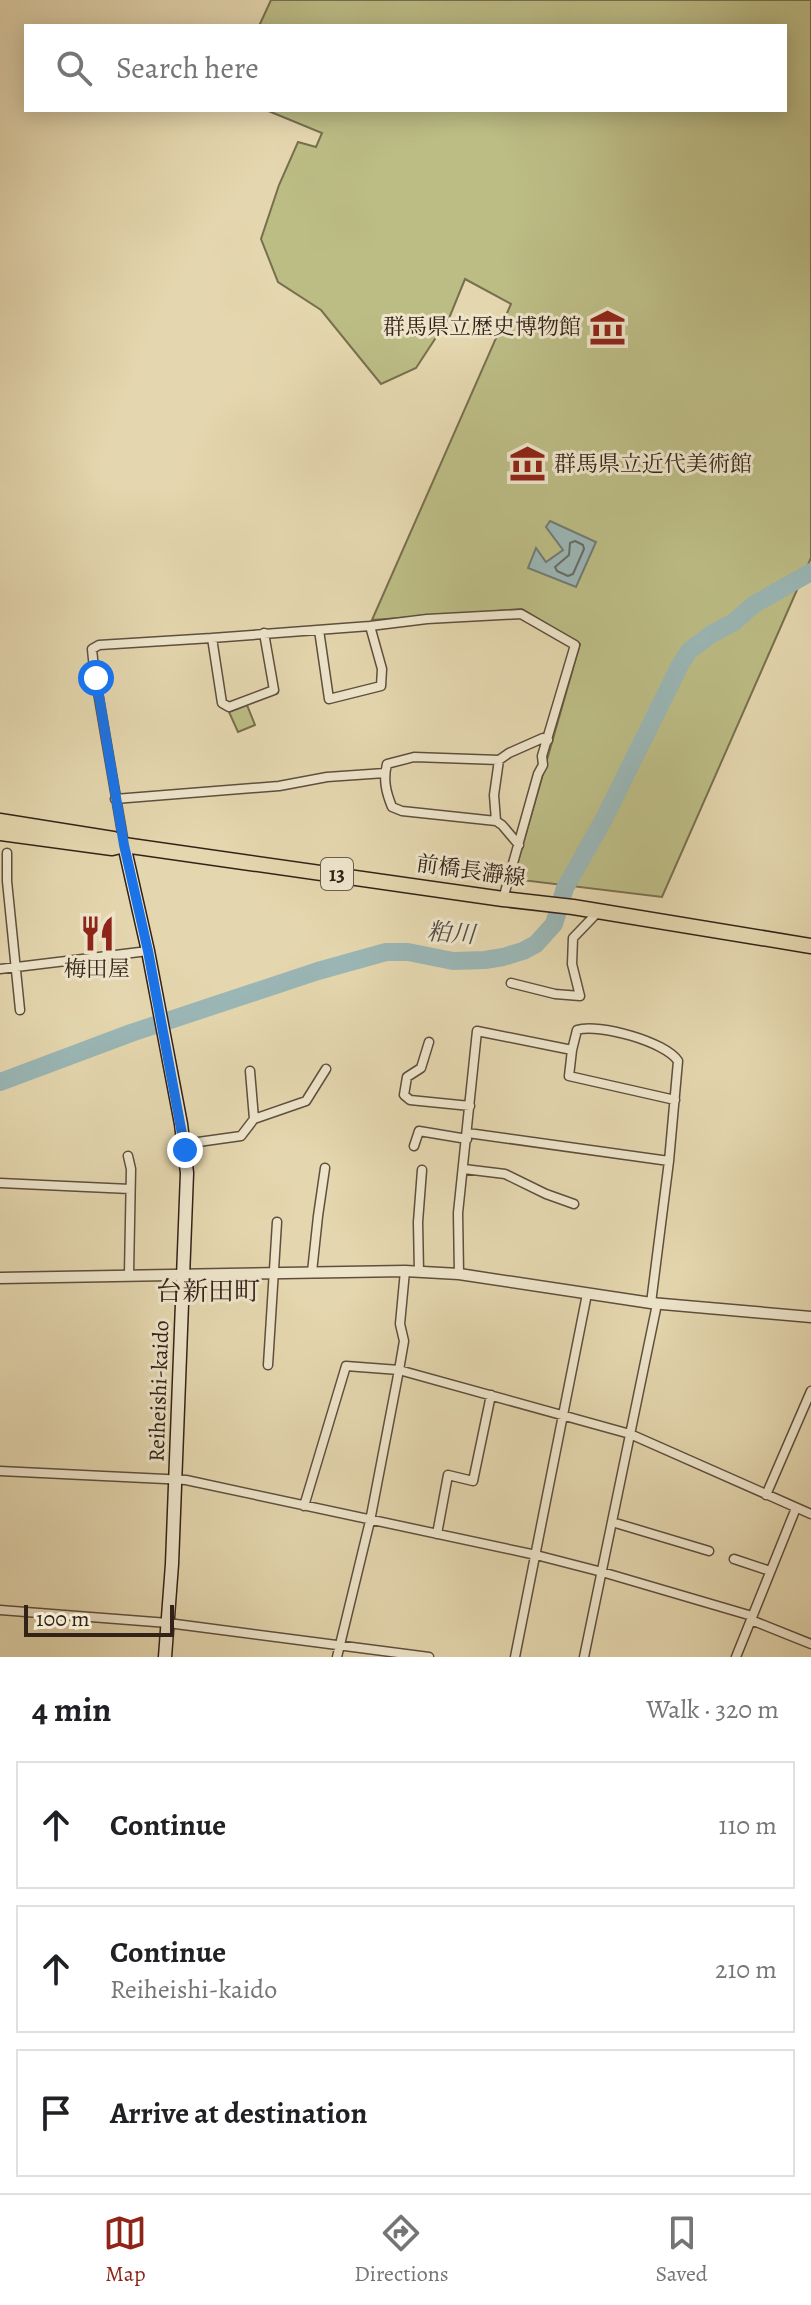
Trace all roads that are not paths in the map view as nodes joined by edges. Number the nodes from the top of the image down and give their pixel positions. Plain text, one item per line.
1 (370, 626) junction
2 (319, 630) junction
3 (264, 633) junction
4 (212, 638) junction
5 (548, 740) junction
6 (499, 760) junction
7 (385, 773) junction
8 (115, 799) junction
9 (0, 821) edge
10 (496, 821) junction
11 (0, 833) edge
12 (124, 845) junction
13 (519, 845) junction
14 (7, 853) dead end
15 (503, 899) junction
16 (599, 911) junction
17 (811, 946) edge
18 (148, 951) junction
19 (16, 967) junction
20 (0, 969) edge
21 (511, 983) dead end
22 (20, 1010) dead end
23 (429, 1042) dead end
24 (572, 1050) junction
25 (326, 1069) dead end
26 (250, 1071) dead end
27 (675, 1100) junction
28 (470, 1106) junction
29 (254, 1119) junction
30 (467, 1136) junction
31 (184, 1144) junction
32 (414, 1146) dead end
33 (128, 1156) dead end
34 (669, 1161) junction
35 (325, 1168) dead end
36 (464, 1169) junction
37 (422, 1170) dead end
38 (0, 1183) edge
39 (130, 1189) junction
40 (574, 1204) dead end
41 (277, 1222) dead end
42 (405, 1271) junction
43 (312, 1272) junction
44 (419, 1272) junction
45 (274, 1273) junction
46 (129, 1274) junction
47 (183, 1274) junction
48 (459, 1274) junction
49 (0, 1278) edge
50 (587, 1294) junction
51 (654, 1304) junction
52 (811, 1317) edge
53 (268, 1365) dead end
54 (399, 1370) junction
55 (811, 1391) edge
56 (491, 1395) junction
57 (564, 1416) junction
58 (630, 1434) junction
59 (0, 1471) edge
60 (175, 1479) junction
61 (766, 1495) junction
62 (304, 1506) junction
63 (796, 1508) junction
64 (811, 1514) edge
65 (370, 1521) junction
66 (612, 1522) junction
67 (437, 1534) junction
68 (709, 1551) dead end
69 (536, 1555) junction
70 (734, 1559) dead end
71 (770, 1571) junction
72 (602, 1572) junction
73 (0, 1610) edge
74 (751, 1618) junction
75 (168, 1623) junction
76 (811, 1644) edge
77 (340, 1645) junction
78 (165, 1657) edge
79 (337, 1657) edge
80 (429, 1657) edge
81 (515, 1657) edge
82 (584, 1657) edge
83 (736, 1657) edge

1 - 2 street
1 - 2 street
1 - 5 street
2 - 3 street
3 - 4 street
3 - 4 street
4 - 8 street
5 - 6 street
5 - 13 street
6 - 7 street
6 - 10 street
7 - 8 street
7 - 10 street
8 - 12 street
9 - 12 main road, 前橋長瀞線 / 13
10 - 13 street
11 - 12 main road, 前橋長瀞線 / 13
12 - 15 main road, 前橋長瀞線 / 13
12 - 18 main road, Reiheishi-kaido
13 - 15 street
14 - 19 street
15 - 16 main road, 前橋長瀞線 / 13
16 - 17 main road, 前橋長瀞線 / 13
16 - 21 street
18 - 19 street
18 - 31 main road, Reiheishi-kaido
19 - 20 street
19 - 22 street
23 - 28 street
24 - 27 street
24 - 27 street
24 - 28 street
25 - 29 street
26 - 29 street
27 - 34 street
28 - 30 street
29 - 31 street
30 - 32 street
30 - 34 street
30 - 36 street
31 - 47 main road, Reiheishi-kaido
33 - 39 street
34 - 51 street
35 - 43 street
36 - 40 street
36 - 48 street
37 - 44 street
38 - 39 street
39 - 46 street
41 - 45 street
42 - 43 street
42 - 44 street
42 - 54 street
43 - 45 street
44 - 48 street
45 - 47 street
45 - 53 street
46 - 47 street
46 - 49 street
47 - 60 main road, Reiheishi-kaido
48 - 50 street
50 - 51 street
50 - 57 street
51 - 52 street
51 - 58 street
54 - 56 street
54 - 62 street
54 - 65 street
55 - 61 street
56 - 57 street
56 - 67 street
57 - 58 street
57 - 69 street
58 - 61 street
58 - 66 street
59 - 60 street
60 - 62 street
60 - 75 main road, Reiheishi-kaido
61 - 63 street
62 - 65 street
63 - 64 street
63 - 71 street
65 - 67 street
65 - 77 street
66 - 68 street
66 - 72 street
67 - 69 street
69 - 72 street
69 - 81 street
70 - 71 street
71 - 74 street
72 - 74 street
72 - 82 street
73 - 75 street
74 - 76 street
74 - 83 street
75 - 77 street
75 - 78 main road, Reiheishi-kaido
77 - 79 street
77 - 80 street

